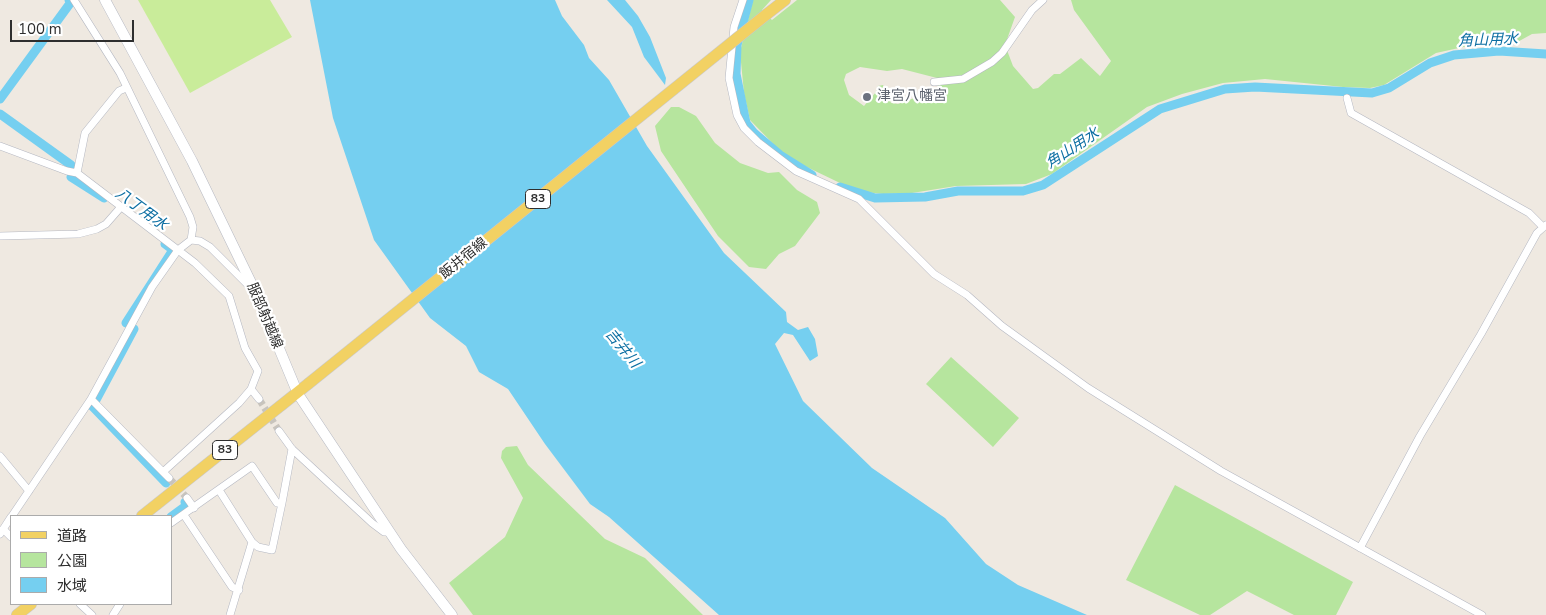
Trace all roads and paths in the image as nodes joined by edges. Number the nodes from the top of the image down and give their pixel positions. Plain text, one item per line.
1 (74, 0) edge
2 (105, 0) edge
3 (742, 0) edge
4 (785, 0) edge
5 (1043, 0) edge
6 (934, 82) dead end
7 (126, 88) junction
8 (1347, 98) dead end
9 (0, 146) edge
10 (77, 173) junction
11 (120, 208) junction
12 (1544, 226) edge
13 (0, 236) edge
14 (190, 240) junction
15 (178, 250) junction
16 (256, 293) junction
17 (251, 389) junction
18 (298, 394) junction
19 (91, 399) junction
20 (259, 399) tunnel mouth
21 (279, 430) tunnel mouth
22 (292, 449) junction
23 (0, 456) edge
24 (163, 472) junction
25 (169, 478) tunnel mouth
26 (219, 490) junction
27 (29, 492) junction
28 (186, 498) tunnel mouth
29 (282, 503) junction
30 (194, 508) junction
31 (13, 515) edge
32 (143, 515) edge
33 (184, 515) junction
34 (10, 520) edge
35 (172, 522) edge
36 (2, 532) edge
37 (390, 532) junction
38 (252, 542) junction
39 (1360, 548) junction
40 (239, 590) junction
41 (30, 605) edge
42 (81, 605) edge
43 (447, 613) edge
44 (17, 615) edge
45 (92, 615) edge
46 (230, 615) edge
47 (1482, 615) edge

1 - 7 street
2 - 16 main road, 服部射越線
3 - 39 street
4 - 18 main road, 飯井宿線 / 83, bridge
5 - 6 street
7 - 10 street
7 - 14 street
8 - 12 street
9 - 10 street
10 - 11 street
11 - 13 street
11 - 15 street
12 - 39 street
14 - 15 street
14 - 16 street
15 - 17 street
15 - 19 street
16 - 18 main road, 服部射越線
17 - 20 street
17 - 24 street
18 - 32 main road, 飯井宿線 / 83
18 - 37 main road, 服部射越線
19 - 24 street
19 - 27 street
21 - 22 street
22 - 29 street
22 - 37 street
23 - 27 street
24 - 25 street
26 - 29 street
26 - 30 street
26 - 38 street
27 - 31 street
28 - 30 street
29 - 38 street
30 - 33 street
33 - 35 street
33 - 40 street
34 - 36 street
37 - 43 main road, 服部射越線
38 - 40 street
39 - 47 street
40 - 46 street
41 - 44 main road
42 - 45 street

